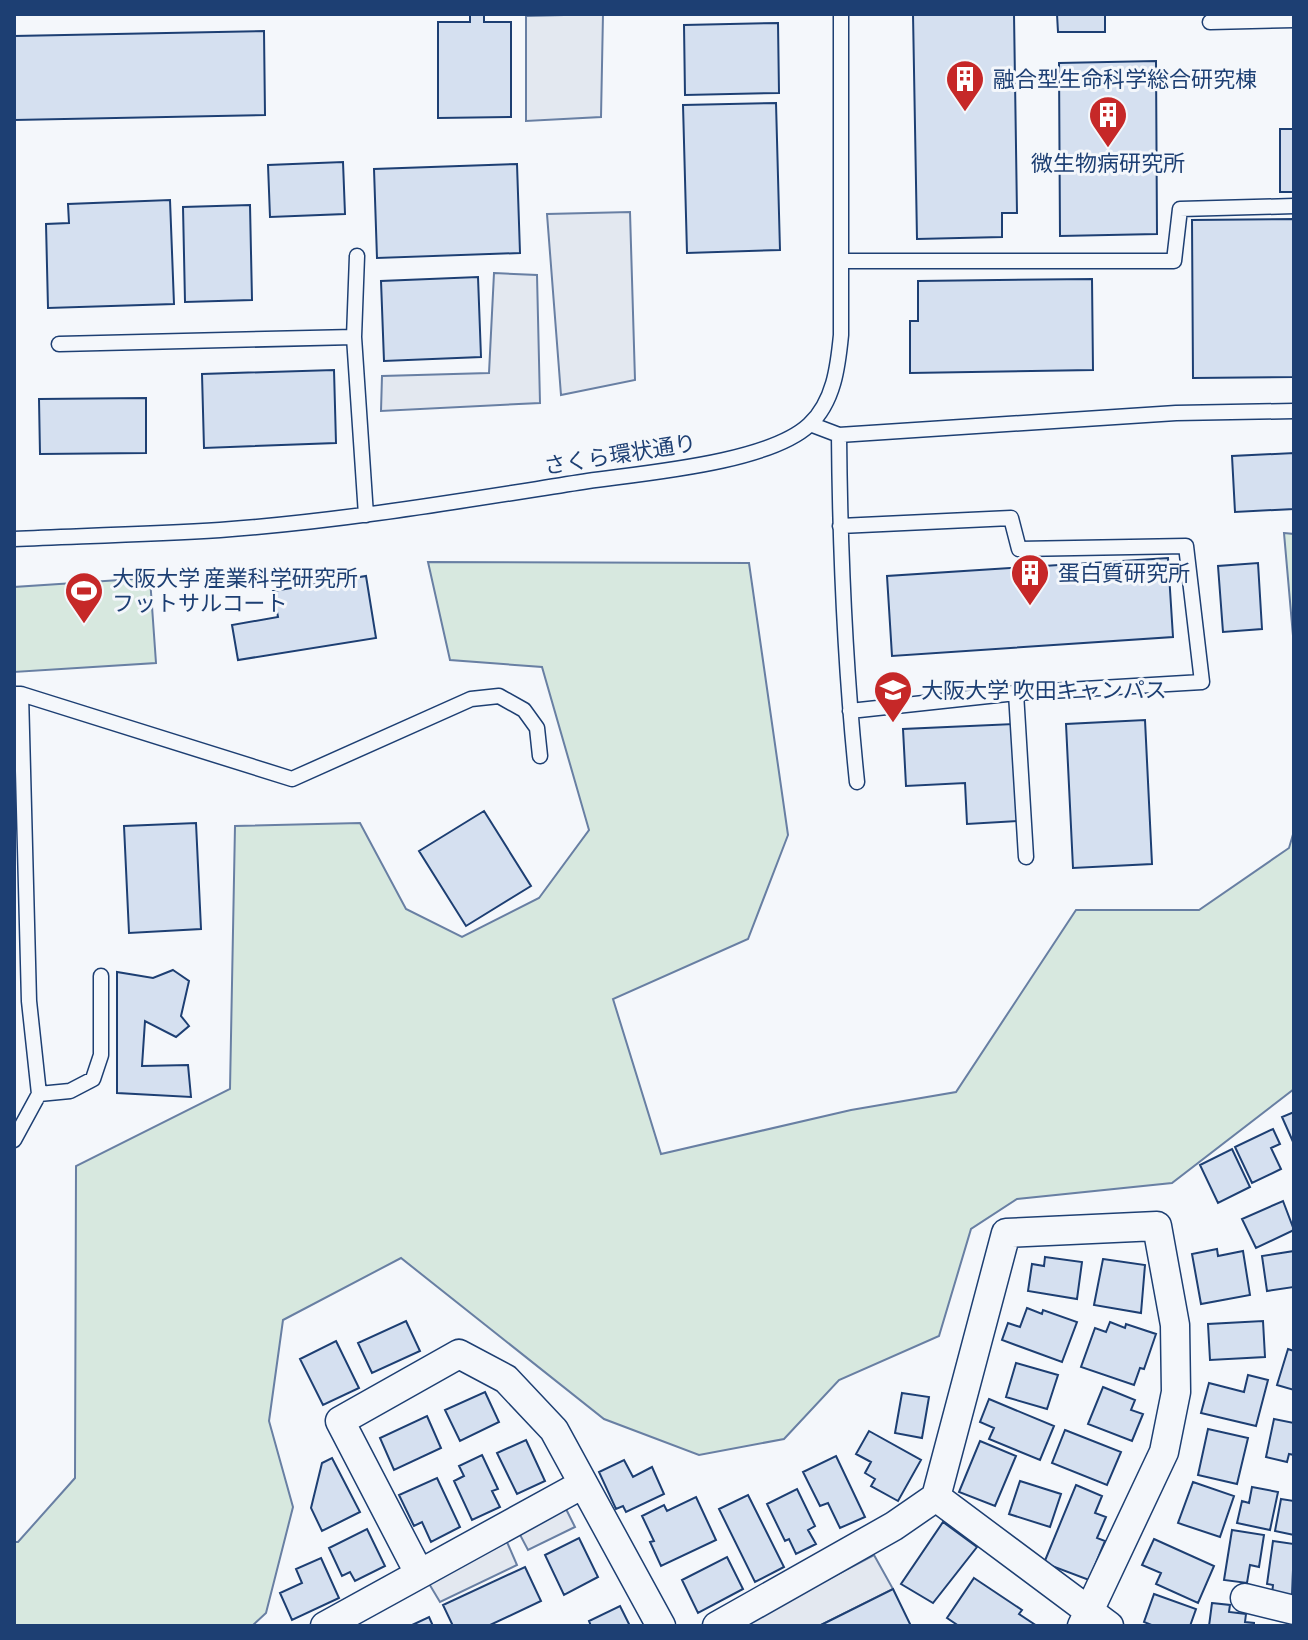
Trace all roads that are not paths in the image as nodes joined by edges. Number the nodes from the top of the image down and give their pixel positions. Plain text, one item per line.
1 (841, 14) edge
2 (1294, 20) edge
3 (1210, 22) dead end
4 (1294, 206) edge
5 (357, 256) dead end
6 (841, 261) junction
7 (354, 337) junction
8 (59, 344) dead end
9 (1294, 411) edge
10 (810, 424) junction
11 (839, 435) junction
12 (366, 515) junction
13 (840, 526) junction
14 (14, 539) edge
15 (1016, 693) junction
16 (18, 694) edge
17 (850, 711) junction
18 (540, 756) dead end
19 (857, 782) dead end
20 (1026, 857) dead end
21 (101, 976) dead end
22 (39, 1094) junction
23 (14, 1140) edge
24 (583, 1484) junction
25 (936, 1497) junction
26 (419, 1573) junction
27 (1245, 1598) dead end
28 (1280, 1614) edge
29 (1094, 1621) edge
30 (325, 1626) edge
31 (661, 1626) edge
32 (717, 1626) edge

1 - 6 lane, さくら環状通り
2 - 3 lane
4 - 6 lane
5 - 7 lane
6 - 10 lane, さくら環状通り
7 - 8 lane
7 - 12 lane
9 - 11 lane
10 - 11 lane
10 - 12 lane, さくら環状通り
11 - 13 lane
12 - 14 lane, さくら環状通り
13 - 15 lane
13 - 17 lane
15 - 17 lane
15 - 20 lane
16 - 18 lane
16 - 22 lane
17 - 19 lane
21 - 22 lane
22 - 23 lane
24 - 26 street
24 - 26 street
24 - 31 street
25 - 29 street
25 - 29 street
25 - 32 street
26 - 30 street
27 - 28 street

